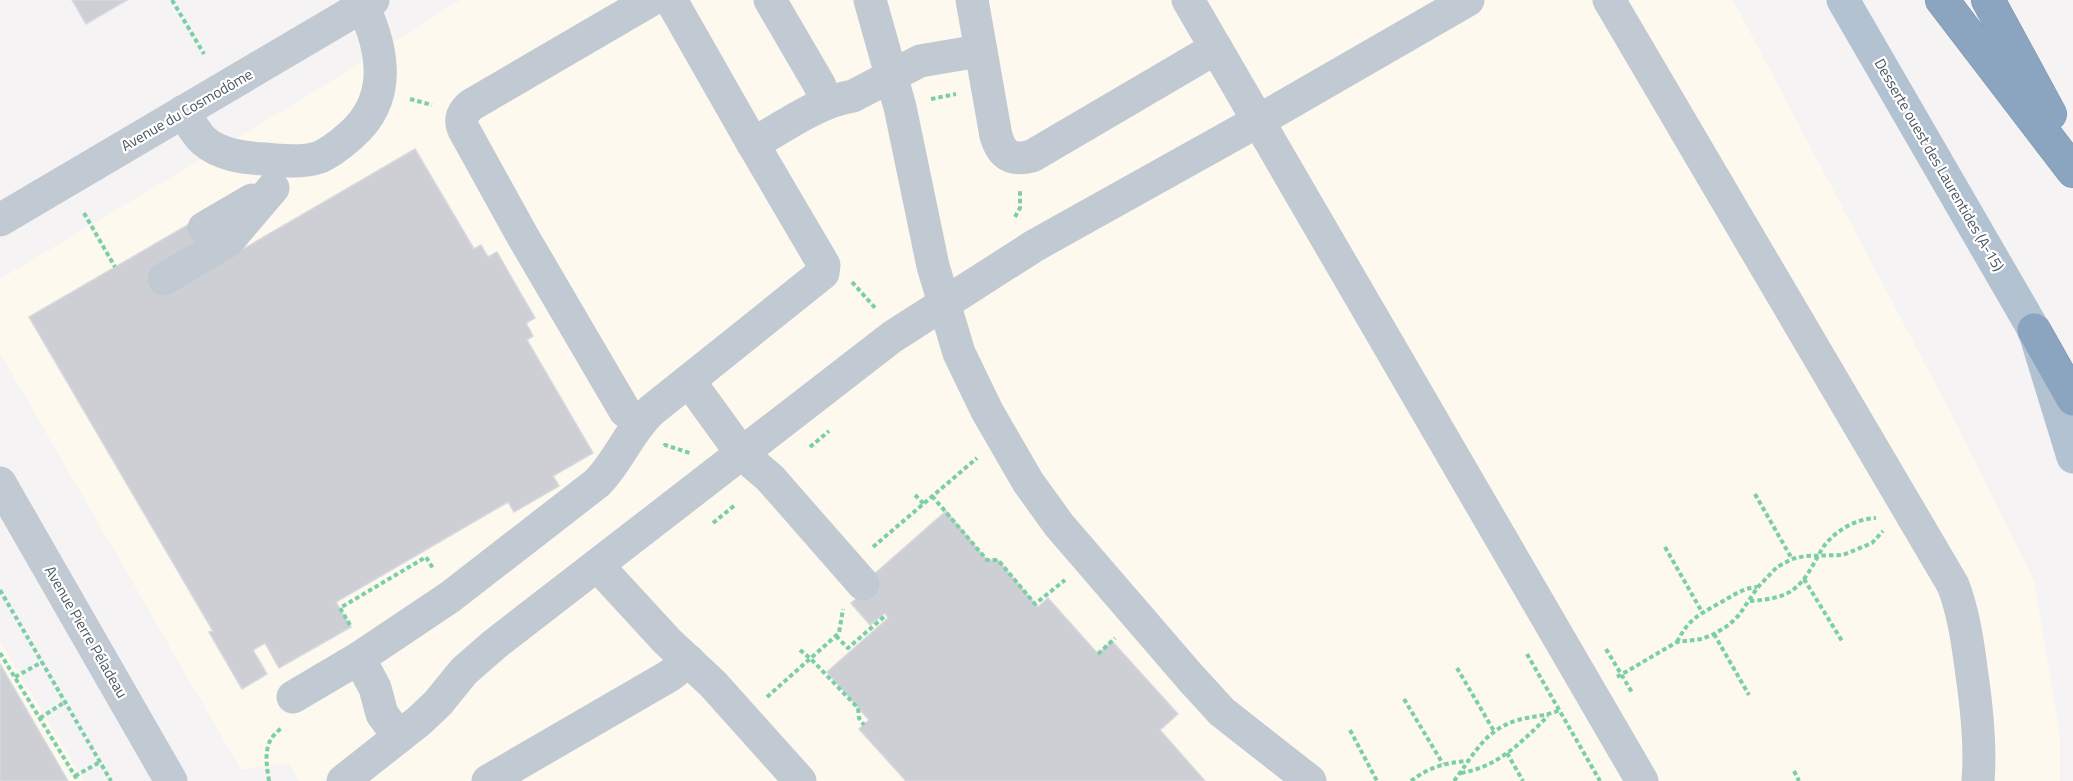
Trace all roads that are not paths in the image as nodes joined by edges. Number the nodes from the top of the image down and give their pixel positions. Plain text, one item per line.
1 (651, 0) edge
2 (671, 0) edge
3 (770, 0) edge
4 (870, 0) edge
5 (972, 0) edge
6 (1188, 0) edge
7 (1468, 0) edge
8 (1609, 0) edge
9 (1843, 0) edge
10 (1942, 0) edge
11 (1988, 0) edge
12 (368, 3) edge
13 (1216, 48) junction
14 (980, 51) junction
15 (892, 76) junction
16 (827, 103) junction
17 (184, 111) junction
18 (1258, 121) junction
19 (753, 144) junction
20 (2073, 155) edge
21 (319, 157) junction
22 (2073, 171) edge
23 (273, 188) junction
24 (0, 220) edge
25 (204, 228) dead end
26 (164, 279) dead end
27 (944, 303) junction
28 (2034, 330) junction
29 (688, 381) junction
30 (2073, 399) edge
31 (640, 422) junction
32 (742, 454) junction
33 (2073, 457) edge
34 (0, 483) edge
35 (598, 566) junction
36 (858, 579) road end
37 (358, 658) junction
38 (689, 661) junction
39 (293, 697) dead end
40 (399, 737) junction
41 (171, 781) edge
42 (343, 781) edge
43 (488, 781) edge
44 (800, 781) edge
45 (1310, 781) edge
46 (1642, 781) edge
47 (1978, 781) edge

1 - 31 street
2 - 19 street
3 - 16 street
4 - 15 street
5 - 14 street
6 - 13 street
7 - 18 street
8 - 47 street
9 - 28 main road, Desserte ouest des Laurentides (A-15)
10 - 22 highway
11 - 20 highway
12 - 17 street, Avenue du Cosmodôme
12 - 21 street
13 - 14 street
13 - 18 street
14 - 15 street
15 - 16 street
15 - 27 street
16 - 19 street
17 - 21 street
17 - 24 street, Avenue du Cosmodôme
18 - 27 street
18 - 46 street
19 - 29 street
21 - 23 street
23 - 25 street
23 - 26 street
27 - 32 street
27 - 45 street
28 - 30 highway
28 - 33 main road, Desserte ouest des Laurentides (A-15)
29 - 31 street
29 - 32 street
31 - 37 street
32 - 35 street
32 - 36 street
34 - 41 street, Avenue Pierre Péladeau
35 - 38 street
35 - 40 street
37 - 39 street
37 - 40 street
38 - 43 street
38 - 44 street
40 - 42 street

